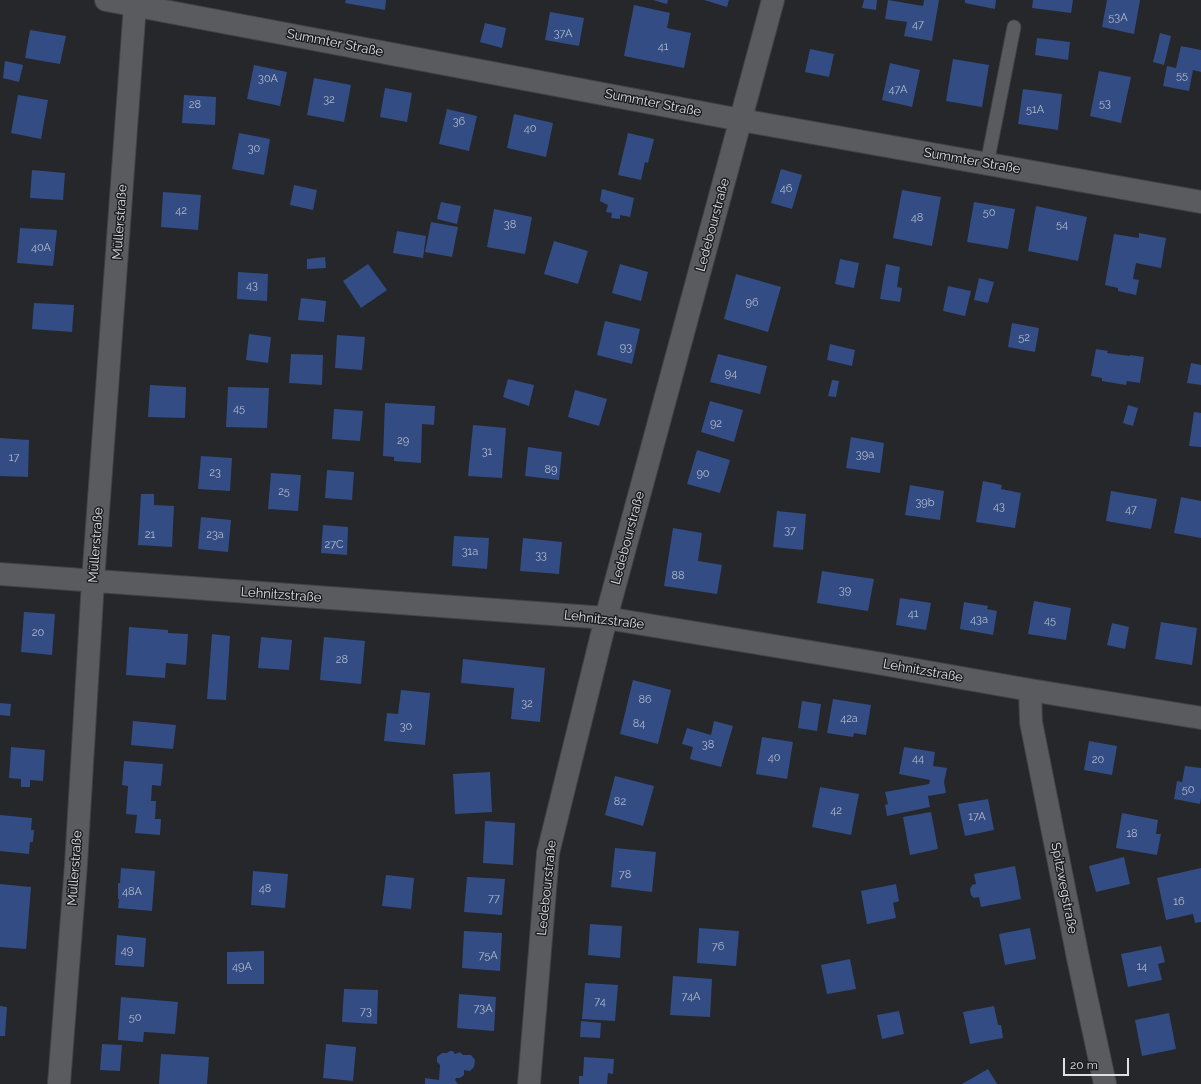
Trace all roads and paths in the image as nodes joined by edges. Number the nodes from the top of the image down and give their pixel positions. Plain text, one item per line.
1 (106, 0) edge
2 (773, 0) edge
3 (135, 5) junction
4 (1014, 27) dead end
5 (741, 120) junction
6 (987, 164) junction
7 (1201, 202) edge
8 (0, 574) edge
9 (93, 581) junction
10 (606, 618) junction
11 (1030, 690) junction
12 (1201, 718) edge
13 (59, 1084) edge
14 (529, 1084) edge
15 (1104, 1084) edge

1 - 3 street, Summter Straße
2 - 5 street, Ledebourstraße
3 - 5 street, Summter Straße
3 - 9 street, Müllerstraße
4 - 6 lane
5 - 6 street, Summter Straße
5 - 10 street, Ledebourstraße
6 - 7 street, Summter Straße
8 - 9 street, Lehnitzstraße
9 - 10 street, Lehnitzstraße
9 - 13 street, Müllerstraße
10 - 11 street, Lehnitzstraße
10 - 14 street, Ledebourstraße
11 - 12 street, Lehnitzstraße
11 - 15 street, Spitzwegstraße

